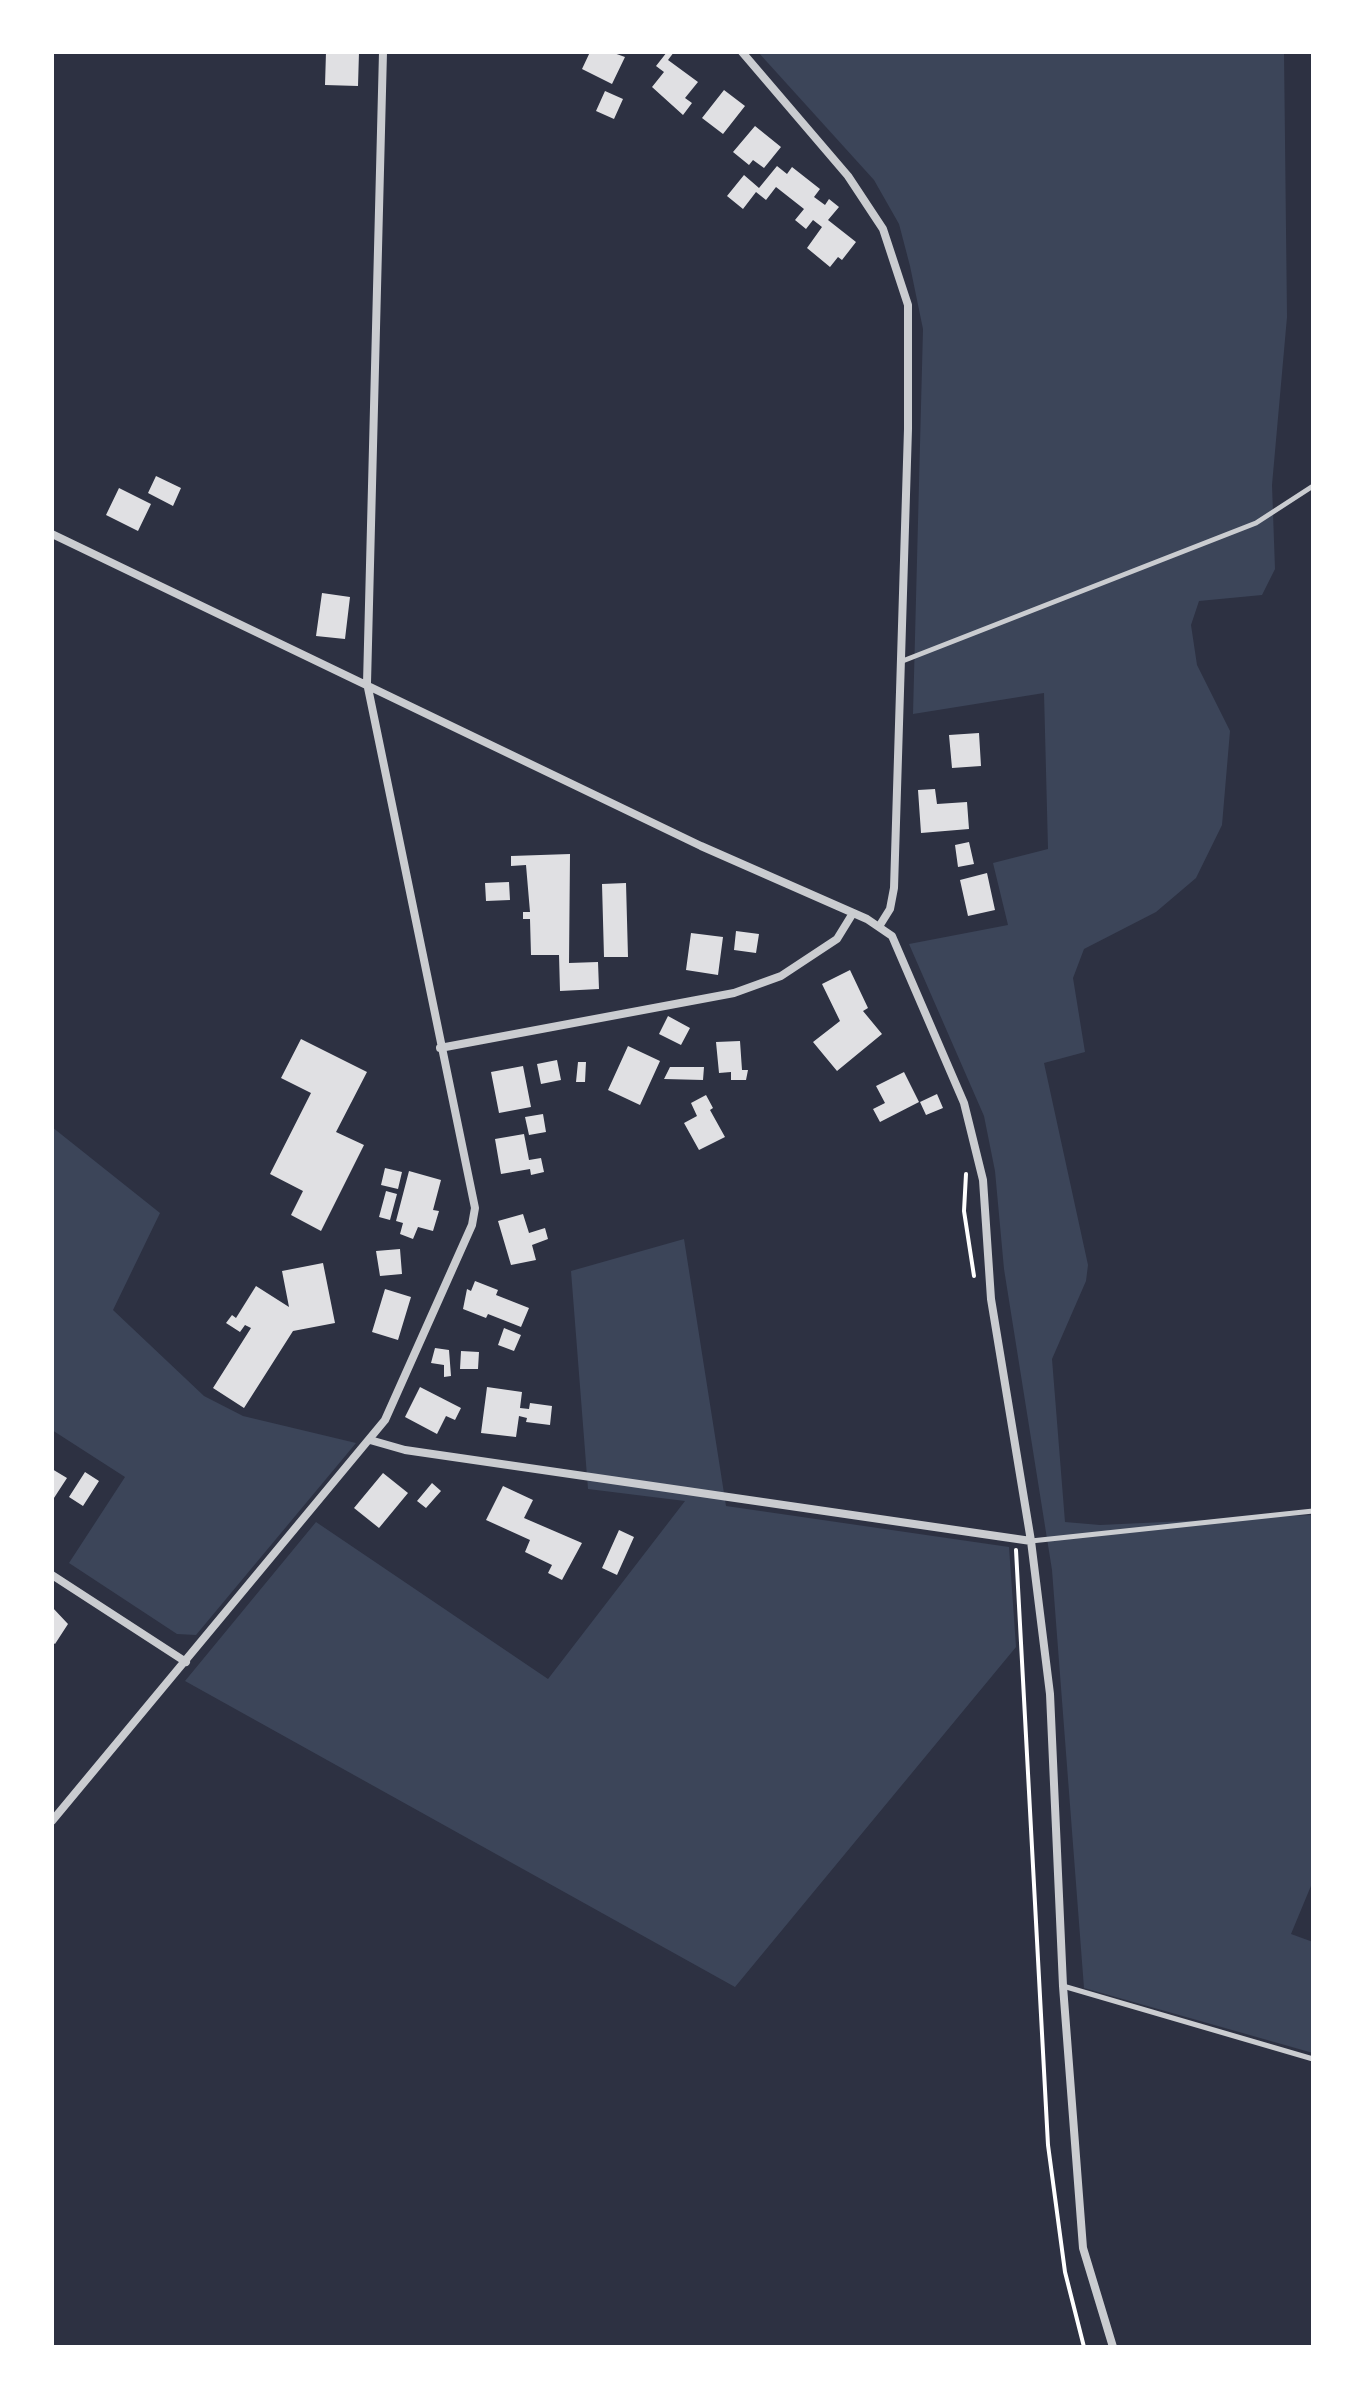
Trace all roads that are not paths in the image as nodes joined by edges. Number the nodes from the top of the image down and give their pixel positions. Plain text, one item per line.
1 (383, 52) edge
2 (742, 52) edge
3 (1313, 486) edge
4 (52, 534) edge
5 (899, 662) junction
6 (367, 683) junction
7 (853, 913) junction
8 (880, 925) junction
9 (440, 1048) junction
10 (370, 1440) junction
11 (1313, 1511) edge
12 (1031, 1541) junction
13 (52, 1575) edge
14 (186, 1662) junction
15 (52, 1821) edge
16 (1063, 1986) junction
17 (1313, 2059) edge
18 (1113, 2347) edge

1 - 6 street
2 - 5 street
3 - 5 lane
4 - 6 street
5 - 8 street
6 - 7 street
6 - 9 street
7 - 8 street
7 - 9 street
8 - 12 street
9 - 10 street
10 - 12 street
10 - 14 street
11 - 12 lane
12 - 16 street
13 - 14 street
14 - 15 street
16 - 17 lane
16 - 18 street

